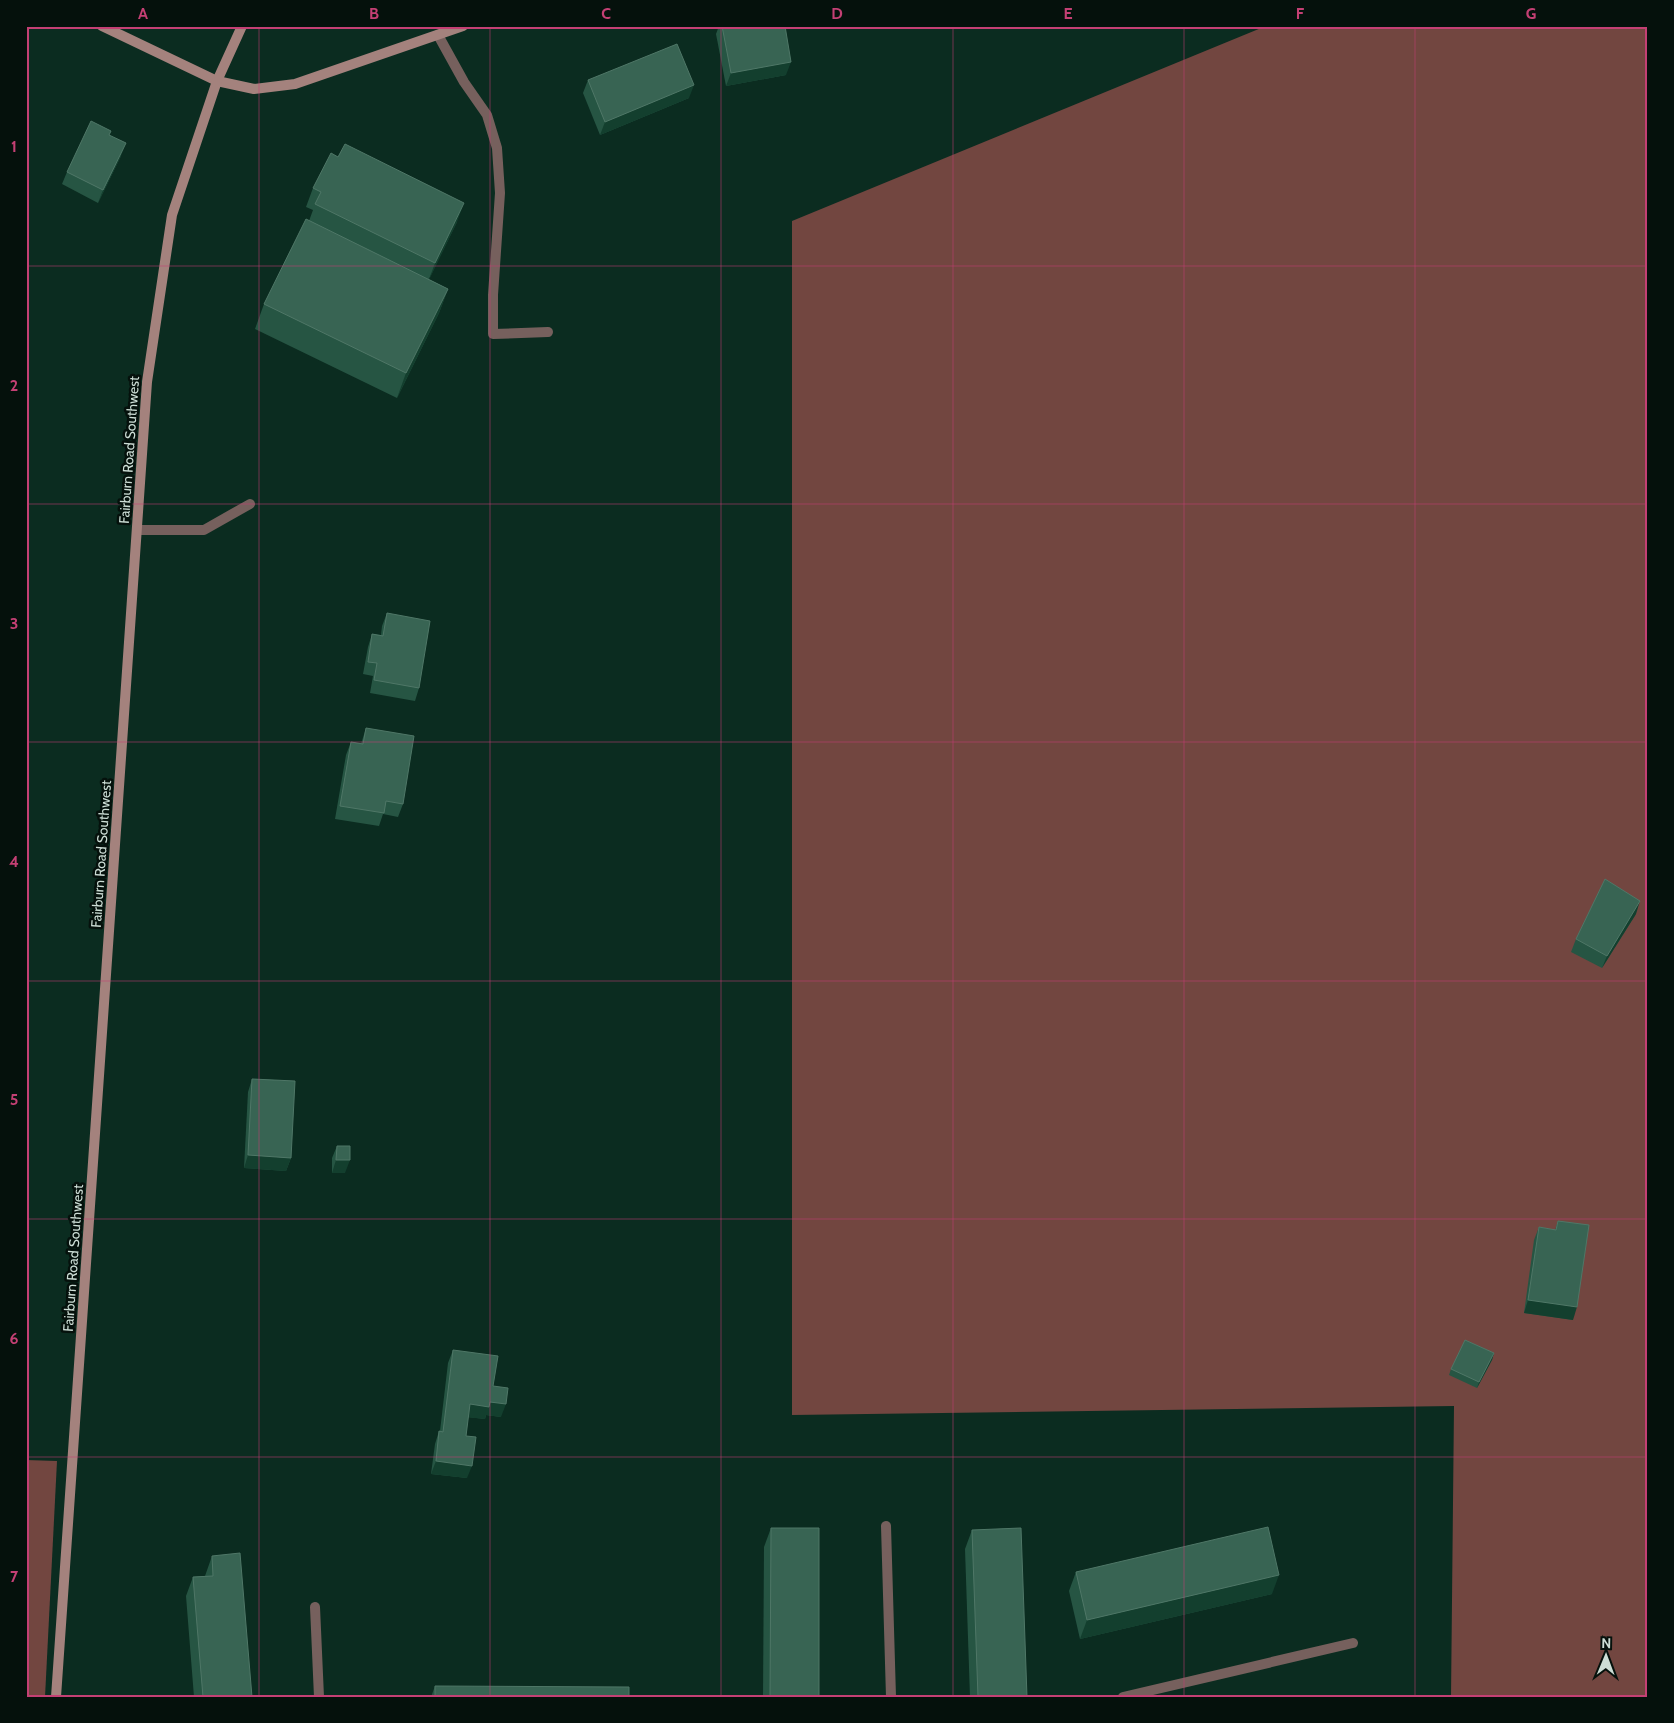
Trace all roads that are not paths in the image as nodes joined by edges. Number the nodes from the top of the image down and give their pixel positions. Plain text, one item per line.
1 (102, 26) edge
2 (242, 26) edge
3 (463, 26) edge
4 (438, 35) junction
5 (217, 81) junction
6 (548, 332) dead end
7 (250, 504) dead end
8 (137, 530) junction
9 (886, 1526) dead end
10 (315, 1607) dead end
11 (1353, 1643) dead end
12 (56, 1697) edge
13 (319, 1697) edge
14 (892, 1697) edge
15 (1123, 1697) edge

1 - 5 street
2 - 5 street, Fairburn Road Southwest
3 - 4 street
4 - 5 street
4 - 6 street
5 - 8 street, Fairburn Road Southwest
7 - 8 street
8 - 12 street, Fairburn Road Southwest
9 - 14 street
10 - 13 street
11 - 15 street

